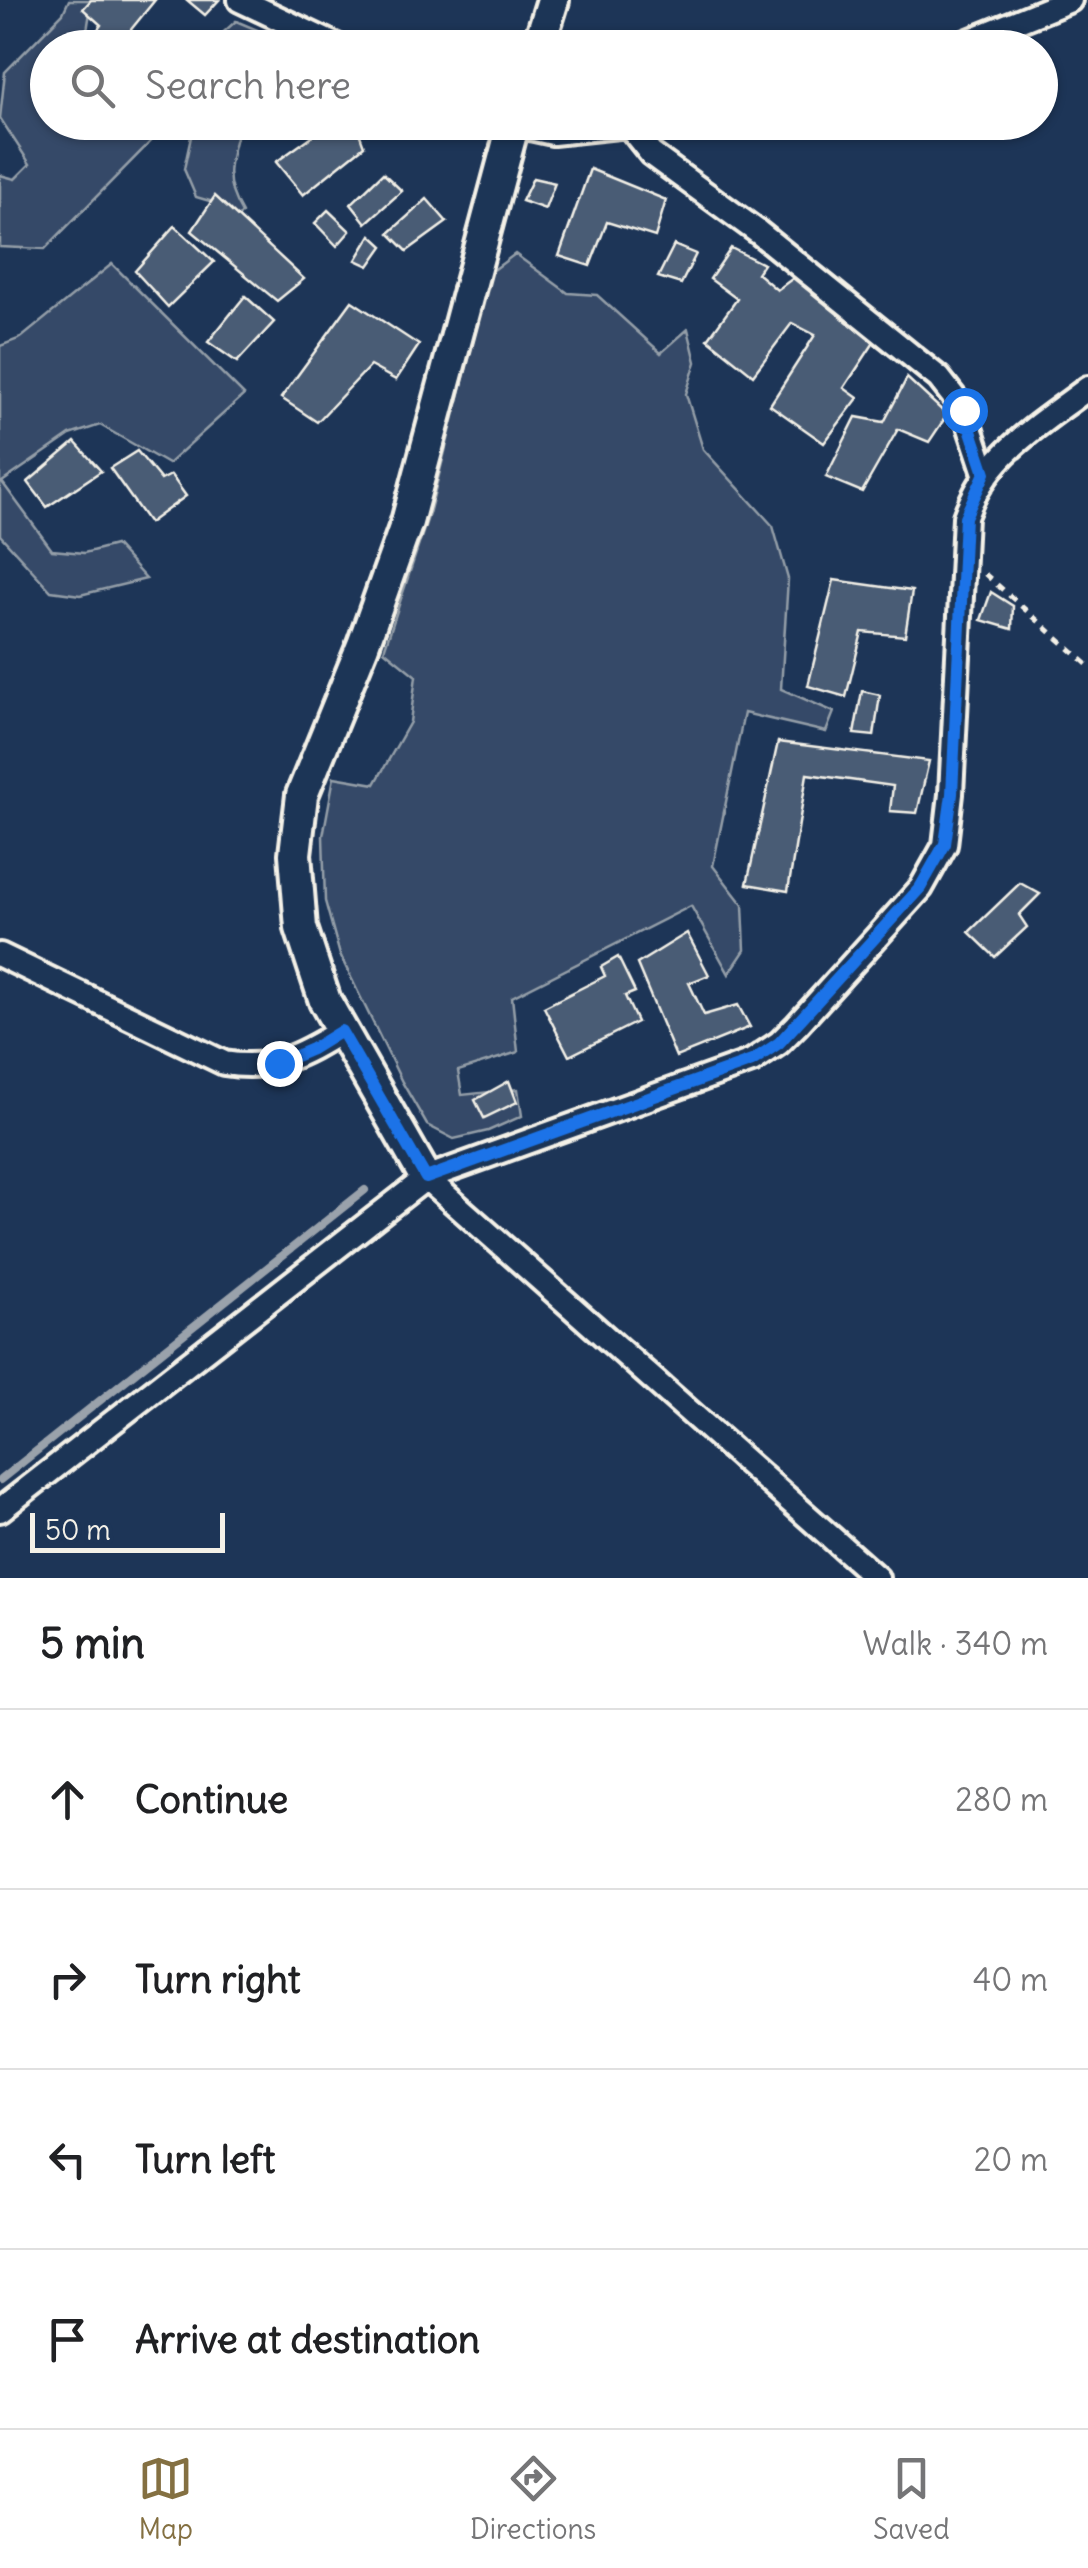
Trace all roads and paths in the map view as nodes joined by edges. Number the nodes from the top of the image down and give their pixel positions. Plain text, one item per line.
1 (240, 0) edge
2 (553, 0) edge
3 (1070, 0) edge
4 (303, 30) edge
5 (544, 30) edge
6 (996, 30) edge
7 (505, 140) edge
8 (644, 140) edge
9 (1088, 388) edge
10 (985, 473) junction
11 (962, 554) junction
12 (1088, 665) edge
13 (0, 955) edge
14 (341, 1031) junction
15 (426, 1178) junction
16 (0, 1510) edge
17 (877, 1578) edge

1 - 4 street
2 - 5 street
3 - 6 street
7 - 14 street
8 - 10 street
9 - 10 street
10 - 11 street
11 - 12 path
11 - 15 street
13 - 14 street
14 - 15 street
15 - 16 street
15 - 17 street

